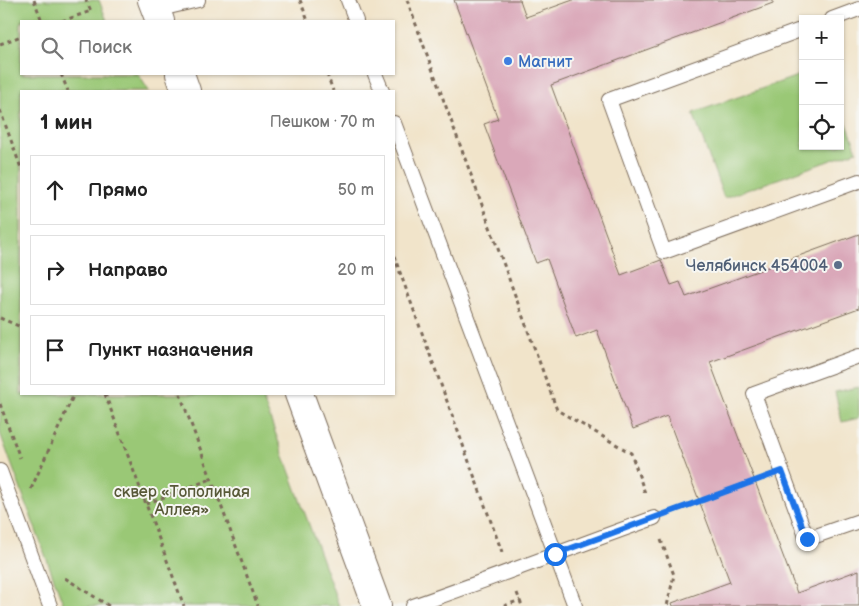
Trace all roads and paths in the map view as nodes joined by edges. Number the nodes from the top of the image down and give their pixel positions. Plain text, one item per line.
1 (34, 0) edge
2 (86, 0) edge
3 (198, 0) edge
4 (300, 0) edge
5 (348, 0) edge
6 (406, 0) edge
7 (859, 9) edge
8 (156, 10) edge
9 (843, 15) edge
10 (42, 20) edge
11 (65, 20) edge
12 (308, 20) edge
13 (356, 20) edge
14 (799, 31) edge
15 (20, 36) edge
16 (0, 44) edge
17 (61, 75) edge
18 (180, 75) edge
19 (327, 75) edge
20 (375, 75) edge
21 (68, 90) edge
22 (186, 90) edge
23 (333, 90) edge
24 (382, 90) edge
25 (0, 110) edge
26 (395, 126) edge
27 (20, 165) edge
28 (859, 181) edge
29 (395, 259) edge
30 (0, 318) edge
31 (20, 327) edge
32 (859, 356) edge
33 (74, 395) edge
34 (105, 395) edge
35 (180, 395) edge
36 (298, 395) edge
37 (0, 471) edge
38 (782, 471) junction
39 (211, 479) junction
40 (31, 489) dead end
41 (146, 504) junction
42 (654, 518) junction
43 (859, 520) edge
44 (555, 554) junction
45 (509, 572) junction
46 (64, 578) dead end
47 (520, 600) junction
48 (50, 606) edge
49 (109, 606) edge
50 (184, 606) edge
51 (258, 606) edge
52 (377, 606) edge
53 (413, 606) edge
54 (504, 606) edge
55 (522, 606) edge
56 (575, 606) edge
57 (667, 606) edge

1 - 10 path
2 - 11 path
3 - 8 lane
4 - 12 path
5 - 13 lane
6 - 42 path
7 - 9 lane
14 - 28 lane
15 - 16 path
17 - 21 path
18 - 22 street
19 - 23 path
20 - 24 lane
25 - 27 path
26 - 44 lane
29 - 45 path
30 - 31 path
32 - 38 lane
33 - 40 path
34 - 41 path
35 - 39 path
36 - 52 street
37 - 48 lane
38 - 42 path
38 - 43 lane
39 - 41 path
39 - 51 path
41 - 50 path
42 - 44 lane
42 - 57 path
44 - 45 lane
44 - 56 lane
45 - 47 path
45 - 53 lane
46 - 49 path
47 - 54 path
47 - 55 path

